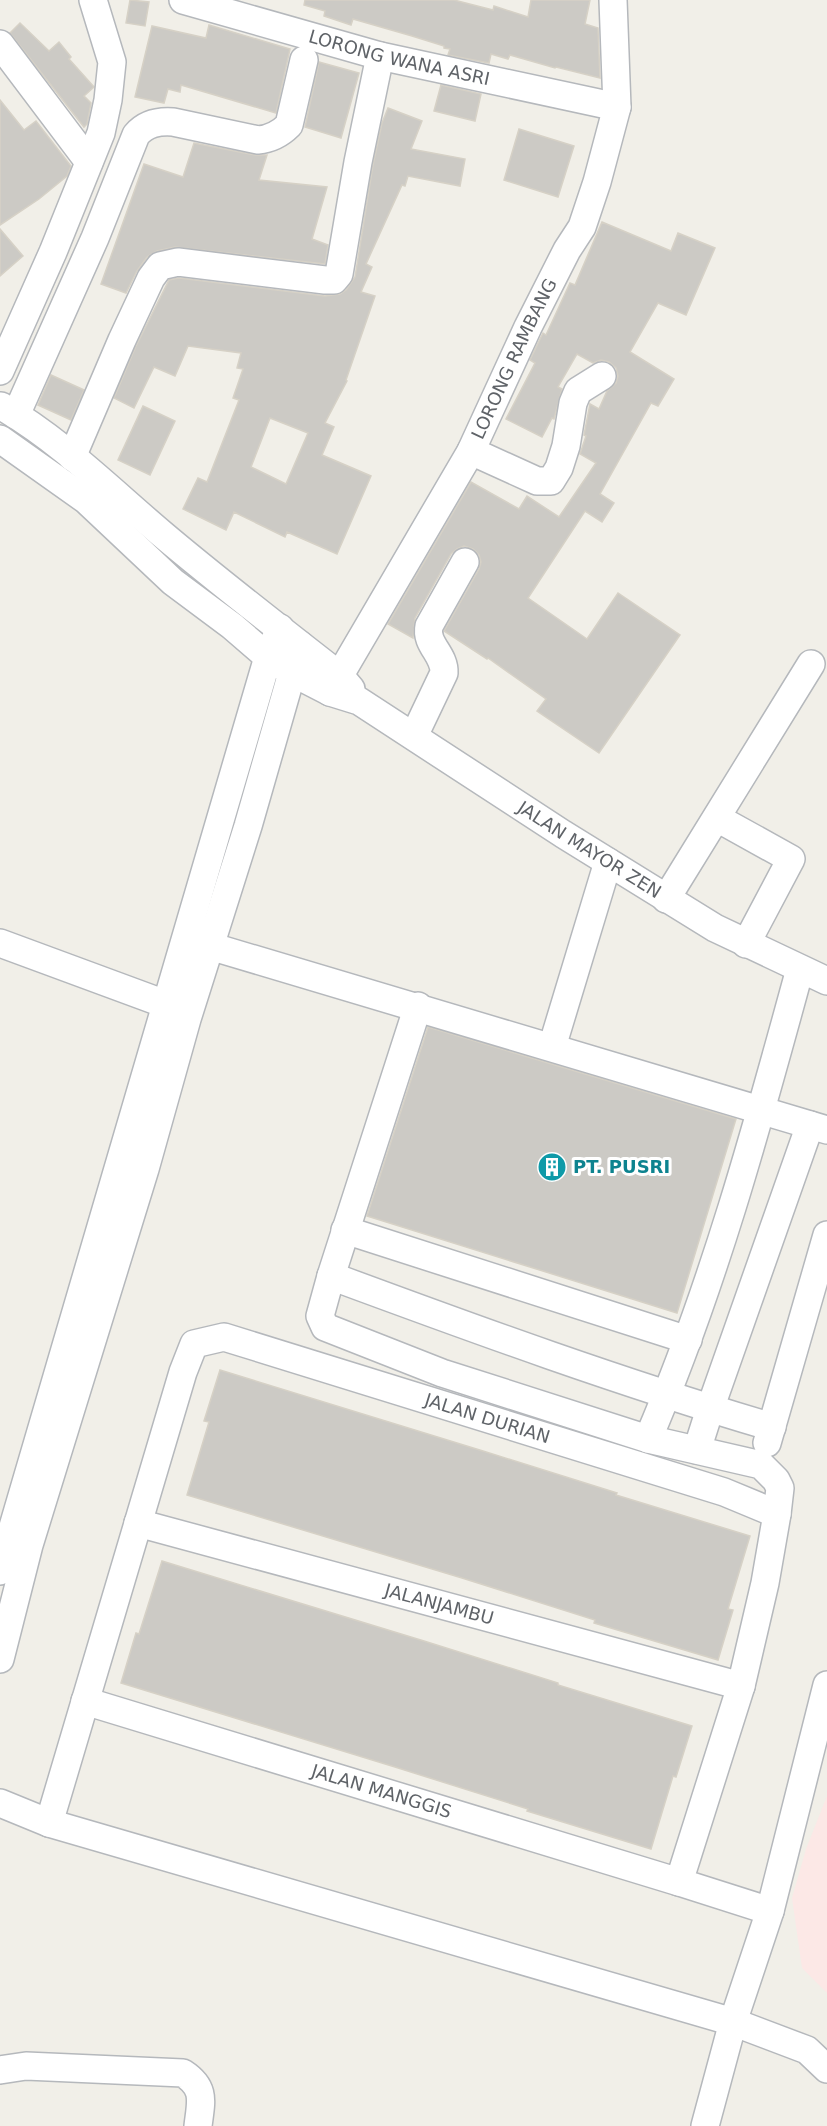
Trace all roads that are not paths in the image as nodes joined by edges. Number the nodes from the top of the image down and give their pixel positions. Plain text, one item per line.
1 (93, 0) edge
2 (183, 0) edge
3 (613, 0) edge
4 (265, 12) edge
5 (0, 44) edge
6 (380, 56) junction
7 (304, 60) dead end
8 (617, 107) junction
9 (89, 162) junction
10 (0, 371) edge
11 (602, 376) dead end
12 (8, 410) edge
13 (0, 439) edge
14 (471, 451) junction
15 (72, 457) junction
16 (465, 562) dead end
17 (280, 628) junction
18 (300, 645) junction
19 (268, 657) junction
20 (811, 664) dead end
21 (293, 673) junction
22 (335, 684) junction
23 (414, 736) junction
24 (717, 818) junction
25 (608, 862) junction
26 (666, 899) junction
27 (198, 942) junction
28 (0, 943) edge
29 (746, 944) junction
30 (800, 969) junction
31 (827, 981) edge
32 (168, 1005) junction
33 (418, 1006) junction
34 (552, 1047) junction
35 (762, 1110) junction
36 (819, 1127) edge
37 (345, 1230) junction
38 (827, 1235) edge
39 (331, 1276) junction
40 (688, 1340) junction
41 (666, 1396) junction
42 (710, 1409) junction
43 (772, 1427) junction
44 (648, 1439) junction
45 (697, 1450) junction
46 (761, 1465) junction
47 (777, 1514) junction
48 (138, 1523) junction
49 (0, 1571) edge
50 (0, 1659) edge
51 (741, 1686) junction
52 (85, 1701) junction
53 (825, 1701) edge
54 (0, 1803) edge
55 (49, 1823) junction
56 (679, 1882) junction
57 (770, 1911) junction
58 (733, 2022) junction
59 (827, 2069) edge
60 (0, 2070) edge
61 (198, 2126) edge
62 (705, 2126) edge

1 - 9 street
2 - 4 street, LORONG WANA ASRI
3 - 8 street, LORONG RAMBANG
4 - 6 street, LORONG WANA ASRI
5 - 9 street
6 - 8 street, LORONG WANA ASRI
6 - 15 street
7 - 12 street
8 - 14 street, LORONG RAMBANG
9 - 10 street
11 - 14 street
12 - 15 street, JALAN MAYOR ZEN
13 - 19 street, JALAN MAYOR ZEN
14 - 22 street, LORONG RAMBANG
15 - 17 street, JALAN MAYOR ZEN
16 - 23 street
17 - 18 street, JALAN MAYOR ZEN
17 - 19 street
18 - 21 street
18 - 22 street, JALAN MAYOR ZEN
19 - 21 street, JALAN MAYOR ZEN
19 - 27 street
20 - 24 street
21 - 22 street, JALAN MAYOR ZEN
21 - 27 street
22 - 23 street, JALAN MAYOR ZEN
23 - 25 street, JALAN MAYOR ZEN
24 - 26 street
24 - 29 street
25 - 26 street, JALAN MAYOR ZEN
25 - 34 street
26 - 29 street, JALAN MAYOR ZEN
27 - 32 street
27 - 33 street
27 - 50 street
28 - 32 street
29 - 30 street, JALAN MAYOR ZEN
30 - 31 street, JALAN MAYOR ZEN
30 - 35 street
32 - 49 street
33 - 34 street
33 - 37 street
34 - 35 street
35 - 36 street
35 - 40 street
36 - 42 street
37 - 39 street
37 - 40 street
38 - 43 street
39 - 41 street
39 - 44 street
40 - 41 street
41 - 42 street
41 - 44 street
42 - 43 street
42 - 45 street
43 - 46 street
44 - 45 street
45 - 46 street
46 - 47 street
47 - 48 street, JALAN DURIAN
47 - 51 street
48 - 51 street, JALANJAMBU
48 - 52 street
51 - 56 street
52 - 55 street
52 - 56 street, JALAN MANGGIS
53 - 57 street
54 - 55 street
55 - 58 street
56 - 57 street, JALAN MANGGIS
57 - 58 street
58 - 59 street
58 - 62 street
60 - 61 street

